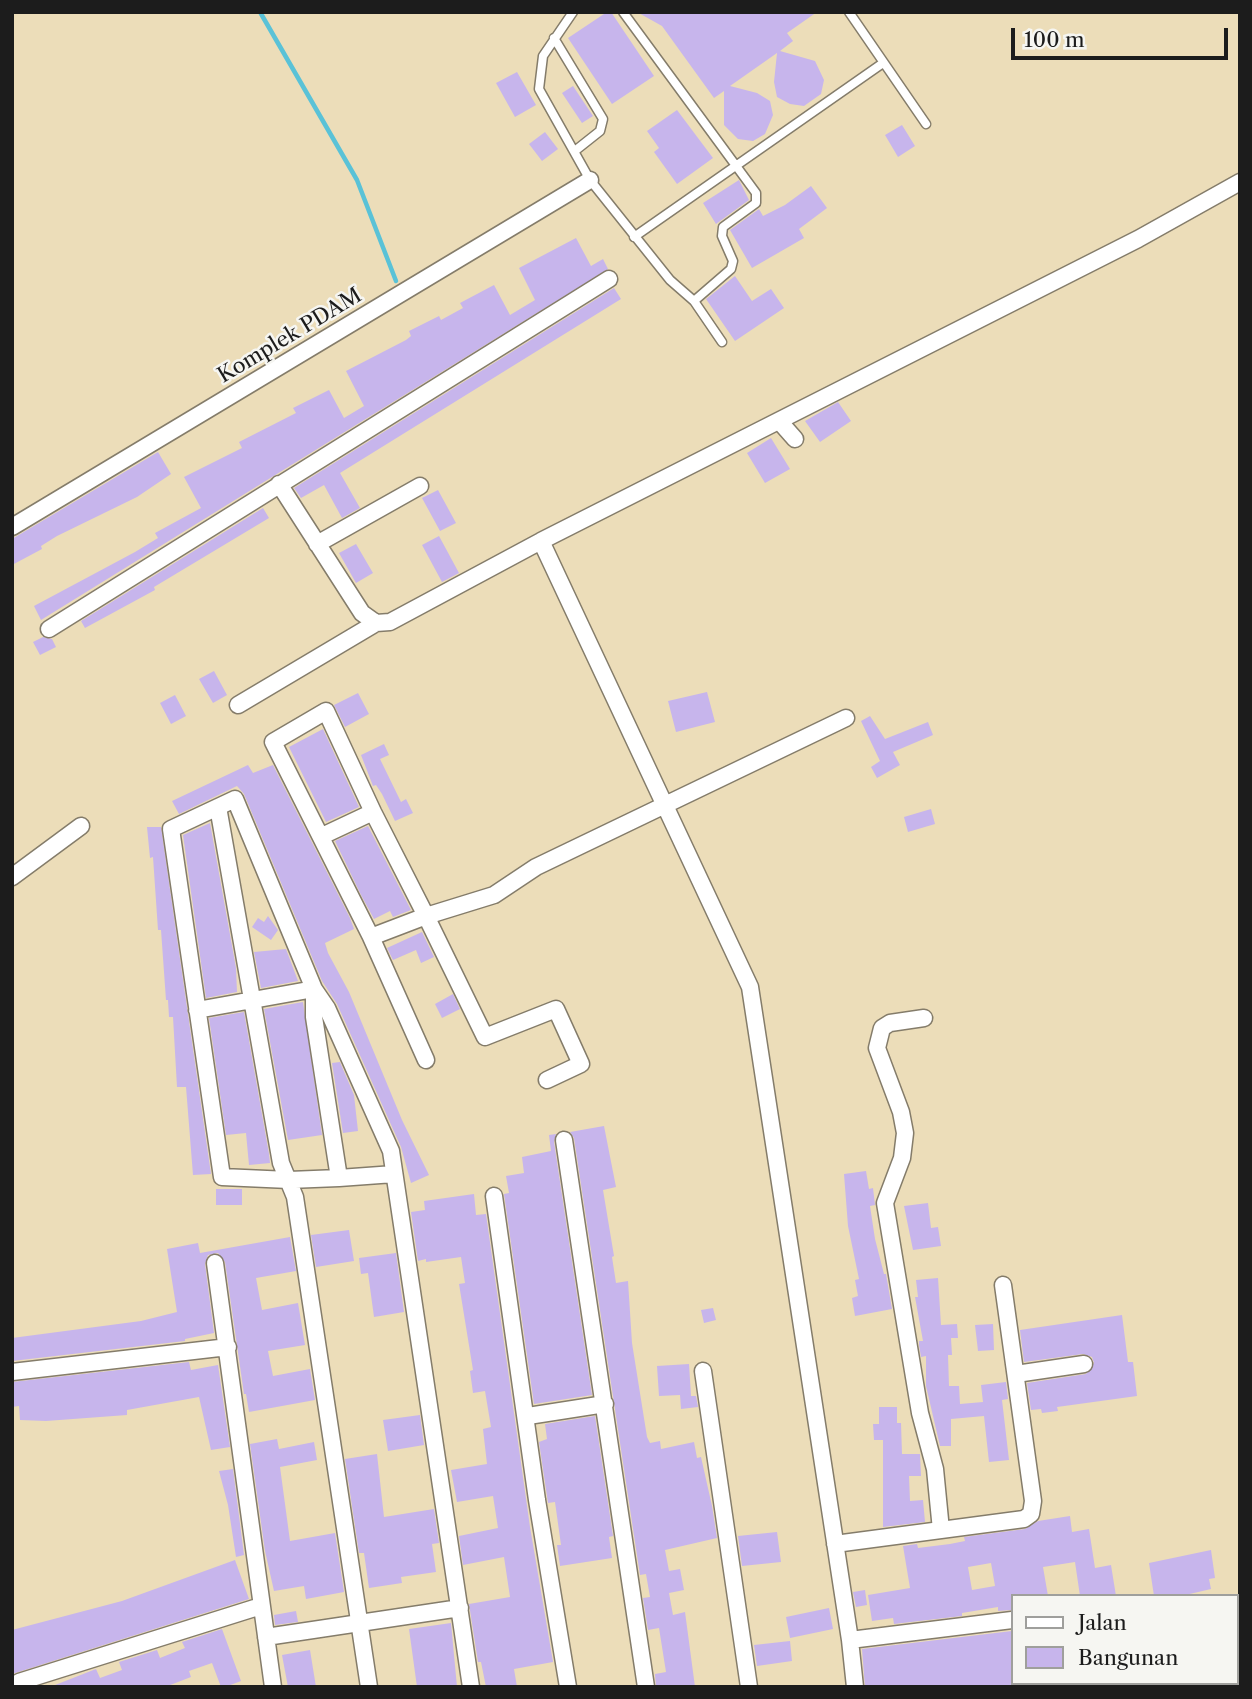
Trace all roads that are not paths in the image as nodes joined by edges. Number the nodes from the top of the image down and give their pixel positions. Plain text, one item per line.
1 (573, 12) edge
2 (623, 12) edge
3 (849, 12) edge
4 (554, 38) junction
5 (883, 63) junction
6 (926, 124) dead end
7 (576, 150) junction
8 (736, 167) junction
9 (590, 180) junction
10 (1240, 182) edge
11 (634, 237) junction
12 (610, 279) dead end
13 (694, 301) junction
14 (722, 342) dead end
15 (780, 422) junction
16 (795, 439) dead end
17 (279, 484) junction
18 (420, 486) dead end
19 (12, 527) edge
20 (541, 541) junction
21 (317, 544) junction
22 (376, 623) junction
23 (49, 629) dead end
24 (238, 705) dead end
25 (846, 718) dead end
26 (665, 803) junction
27 (218, 807) junction
28 (373, 812) junction
29 (81, 826) dead end
30 (322, 836) junction
31 (12, 877) edge
32 (426, 916) junction
33 (371, 937) junction
34 (314, 989) junction
35 (254, 999) junction
36 (197, 1010) junction
37 (924, 1018) dead end
38 (426, 1060) dead end
39 (547, 1080) dead end
40 (564, 1140) dead end
41 (394, 1174) junction
42 (340, 1178) junction
43 (289, 1180) junction
44 (494, 1196) dead end
45 (215, 1263) dead end
46 (1003, 1285) dead end
47 (228, 1347) junction
48 (1084, 1364) dead end
49 (703, 1371) dead end
50 (12, 1372) edge
51 (1016, 1374) junction
52 (605, 1404) junction
53 (528, 1416) junction
54 (941, 1530) junction
55 (835, 1544) junction
56 (261, 1606) junction
57 (460, 1608) junction
58 (1010, 1620) edge
59 (359, 1622) junction
60 (266, 1637) junction
61 (850, 1640) junction
62 (19, 1682) dead end
63 (273, 1687) edge
64 (369, 1687) edge
65 (471, 1687) edge
66 (568, 1687) edge
67 (646, 1687) edge
68 (749, 1687) edge
69 (855, 1687) edge

1 - 4 lane
2 - 8 lane
3 - 5 lane
4 - 7 lane
4 - 7 lane
5 - 6 lane
5 - 8 lane
7 - 9 lane
8 - 11 lane
8 - 13 lane
9 - 11 lane
9 - 19 street, Komplek PDAM
10 - 15 street
11 - 13 lane
12 - 17 street
13 - 14 lane
15 - 16 street
15 - 20 street
17 - 21 street
17 - 23 street
18 - 21 street
20 - 22 street
20 - 26 street
21 - 22 street
22 - 24 street
25 - 26 street
26 - 32 street
26 - 55 street
27 - 34 street
27 - 35 street
27 - 36 street
28 - 30 street
28 - 30 street
28 - 32 street
29 - 31 street
30 - 33 street
32 - 33 street
32 - 39 street
33 - 38 street
34 - 35 street
34 - 41 street
34 - 42 street
35 - 36 street
35 - 43 street
36 - 43 street
37 - 54 street
40 - 52 street
41 - 42 street
41 - 57 street
42 - 43 street
43 - 59 street
44 - 53 street
45 - 47 street
46 - 51 street
47 - 50 street
47 - 56 street
48 - 51 street
49 - 68 street
51 - 54 street
52 - 53 street
52 - 67 street
53 - 66 street
54 - 55 street
55 - 61 street
56 - 60 street
56 - 62 street
57 - 59 street
57 - 65 street
58 - 61 street
59 - 60 street
59 - 64 street
60 - 63 street
61 - 69 street

